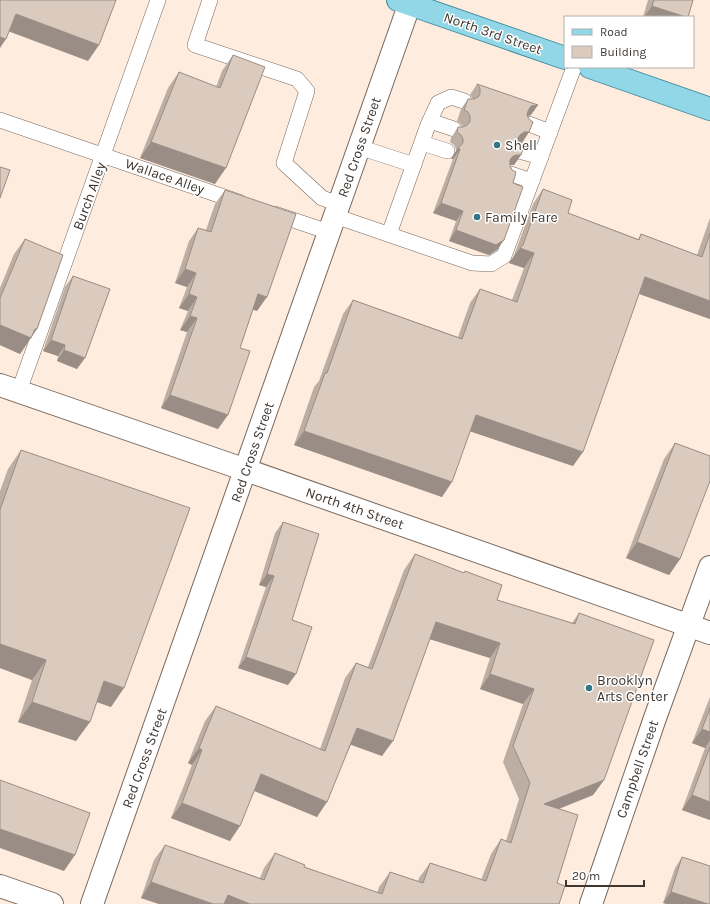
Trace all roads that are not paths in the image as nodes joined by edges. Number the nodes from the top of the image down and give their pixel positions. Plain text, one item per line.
1 (158, 0) edge
2 (210, 0) edge
3 (406, 1) edge
4 (564, 58) edge
5 (574, 68) edge
6 (593, 68) edge
7 (464, 102) dead end
8 (710, 109) edge
9 (0, 120) edge
10 (430, 121) junction
11 (529, 124) edge
12 (454, 129) dead end
13 (550, 132) junction
14 (422, 143) junction
15 (359, 147) junction
16 (447, 151) dead end
17 (519, 151) edge
18 (103, 155) junction
19 (541, 157) junction
20 (414, 165) junction
21 (511, 174) edge
22 (532, 181) junction
23 (334, 218) junction
24 (389, 234) junction
25 (10, 388) edge
26 (246, 470) junction
27 (710, 567) edge
28 (689, 626) junction
29 (710, 633) edge
30 (0, 886) edge
31 (52, 904) edge
32 (92, 904) edge
33 (591, 904) edge

1 - 18 lane, Burch Alley
2 - 23 lane
3 - 4 main road, North 3rd Street
3 - 15 street, Red Cross Street
5 - 13 lane
6 - 8 main road
7 - 10 lane
9 - 18 lane, Wallace Alley
10 - 12 lane
10 - 14 lane
11 - 13 lane
13 - 19 lane
14 - 16 lane
14 - 20 lane
15 - 20 lane
15 - 23 street, Red Cross Street
17 - 19 lane
18 - 23 lane, Wallace Alley
18 - 25 lane, Burch Alley
19 - 22 lane
20 - 24 lane
21 - 22 lane
22 - 24 lane
23 - 24 lane
23 - 26 street, Red Cross Street
25 - 26 street, North 4th Street
26 - 28 street, North 4th Street
26 - 32 street, Red Cross Street
27 - 28 street, Campbell Street
28 - 29 street, North 4th Street
28 - 33 street, Campbell Street
30 - 31 street

